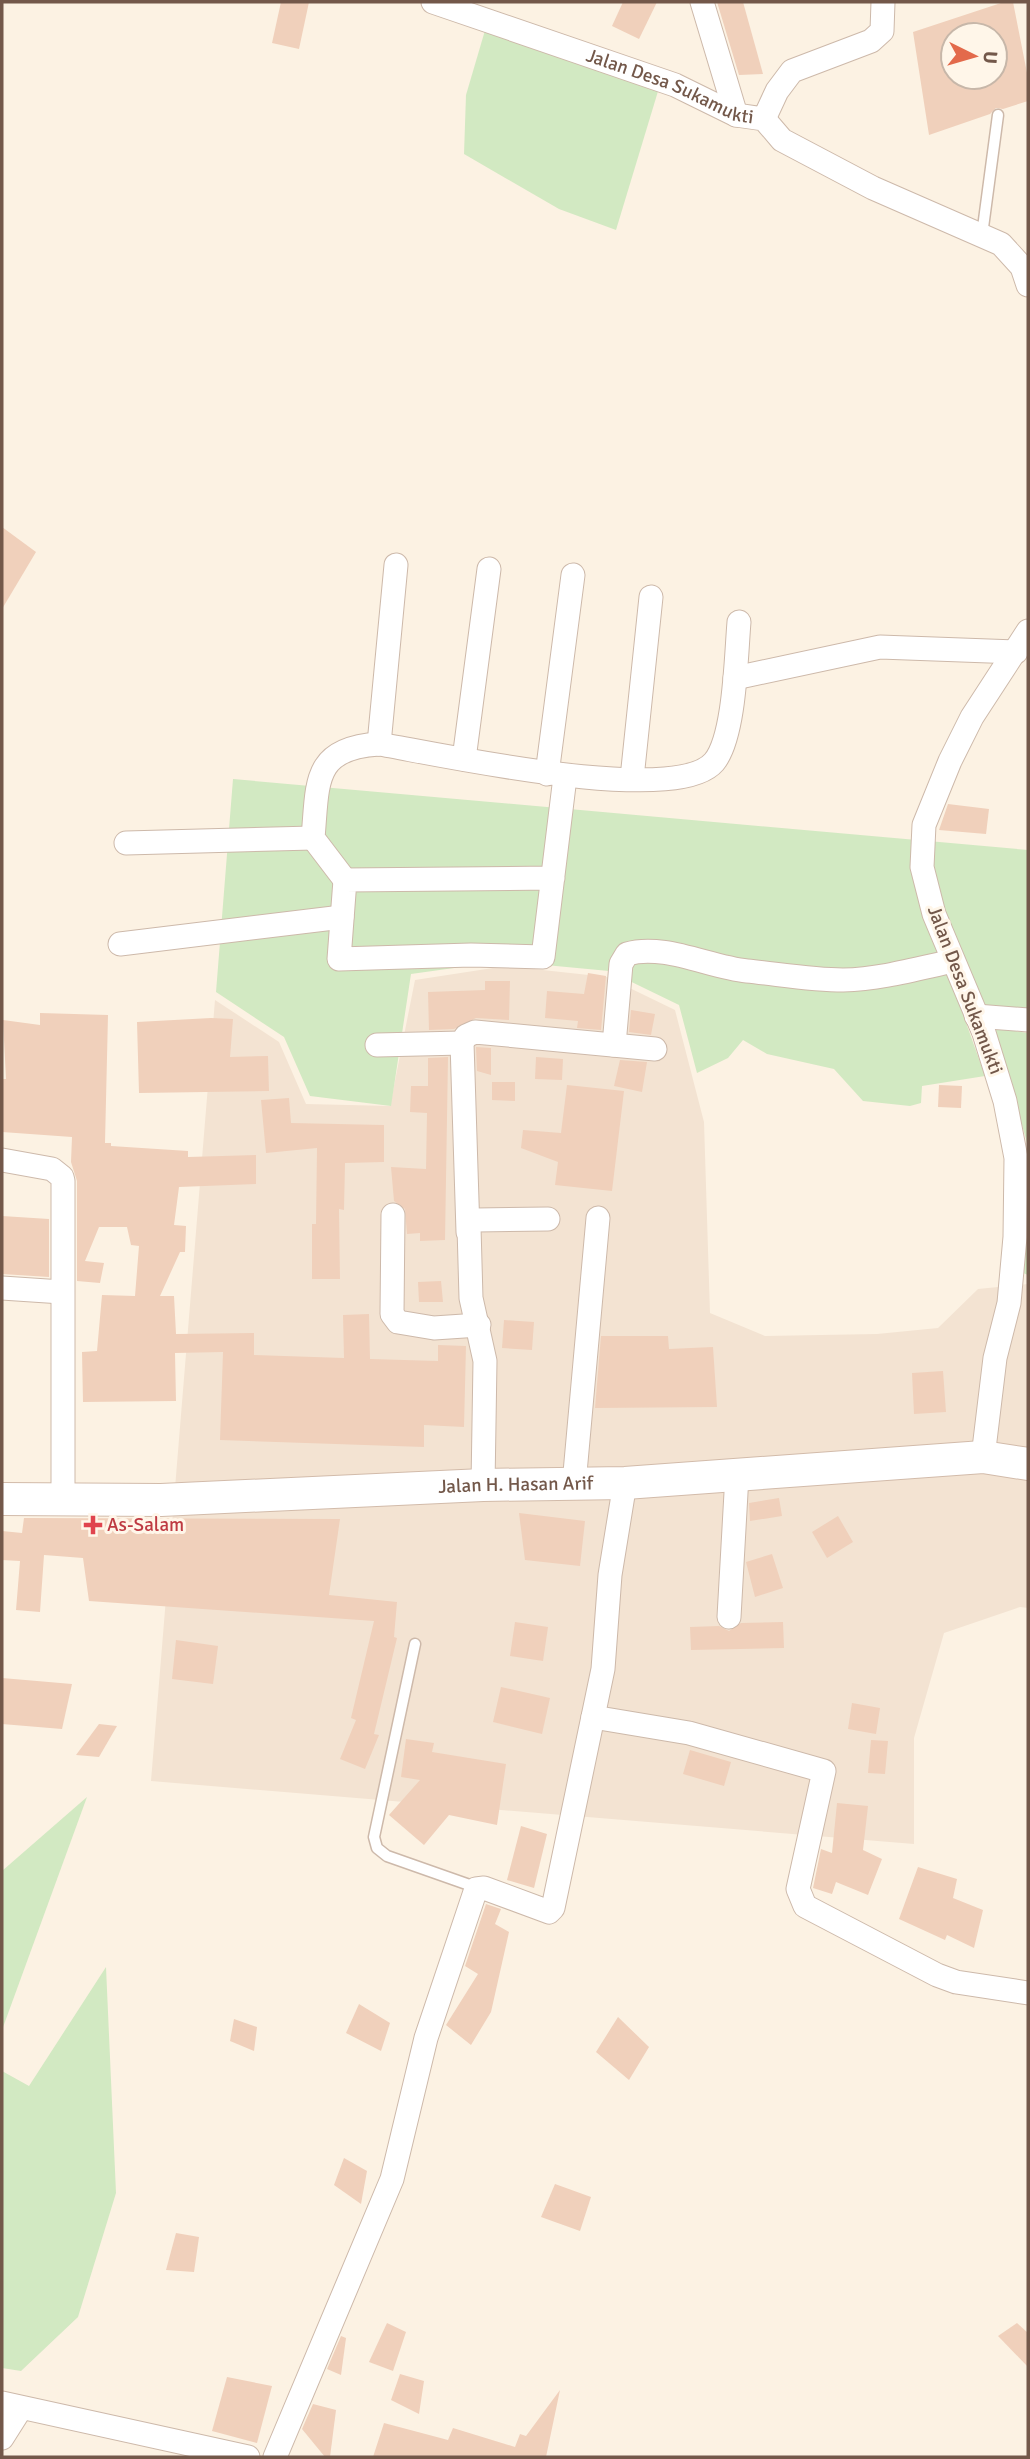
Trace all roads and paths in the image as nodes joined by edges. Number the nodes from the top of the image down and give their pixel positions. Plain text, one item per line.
1 (433, 2) edge
2 (702, 2) edge
3 (883, 2) edge
4 (736, 115) junction
5 (998, 115) dead end
6 (764, 118) junction
7 (982, 235) junction
8 (1028, 285) edge
9 (396, 565) dead end
10 (489, 569) dead end
11 (573, 575) dead end
12 (651, 597) dead end
13 (739, 622) dead end
14 (1023, 643) edge
15 (735, 678) junction
16 (379, 744) junction
17 (464, 759) junction
18 (556, 775) junction
19 (632, 778) junction
20 (313, 838) junction
21 (126, 844) dead end
22 (553, 878) junction
23 (345, 880) junction
24 (342, 918) junction
25 (120, 944) dead end
26 (953, 961) junction
27 (976, 1016) junction
28 (1028, 1020) edge
29 (461, 1044) junction
30 (377, 1045) dead end
31 (614, 1045) junction
32 (655, 1049) dead end
33 (2, 1160) edge
34 (393, 1215) dead end
35 (598, 1218) dead end
36 (548, 1219) dead end
37 (468, 1232) junction
38 (2, 1288) edge
39 (62, 1292) junction
40 (1019, 1304) edge
41 (479, 1325) junction
42 (983, 1457) junction
43 (1028, 1464) edge
44 (737, 1475) junction
45 (625, 1483) junction
46 (574, 1484) junction
47 (483, 1485) junction
48 (2, 1499) edge
49 (63, 1500) junction
50 (729, 1617) dead end
51 (415, 1644) dead end
52 (593, 1717) junction
53 (478, 1888) junction
54 (1028, 1993) edge
55 (12, 2406) edge
56 (2, 2438) edge
57 (248, 2457) edge
58 (275, 2457) edge

1 - 4 street, Jalan Desa Sukamukti
2 - 4 street
3 - 6 street
4 - 6 street, Jalan Desa Sukamukti
5 - 7 lane
6 - 7 street, Jalan Desa Sukamukti
7 - 8 street, Jalan Desa Sukamukti
9 - 16 street
10 - 17 street
11 - 18 street
12 - 19 street
13 - 15 street
14 - 15 street
14 - 26 street, Jalan Desa Sukamukti
15 - 19 street
16 - 17 street
16 - 20 street
17 - 18 street
18 - 19 street
18 - 22 street
20 - 21 street
20 - 23 street
22 - 23 street
22 - 24 street
23 - 24 street
24 - 25 street
26 - 27 street, Jalan Desa Sukamukti
26 - 31 street
27 - 28 street
27 - 40 street, Jalan Desa Sukamukti
29 - 30 street
29 - 31 street
29 - 37 street
31 - 32 street
33 - 39 street
34 - 41 street
35 - 46 street
36 - 37 street
37 - 41 street
38 - 39 street
39 - 49 street
40 - 42 street, Jalan Desa Sukamukti
41 - 47 street
42 - 43 main road, Jalan H. Hasan Arif
42 - 44 main road, Jalan H. Hasan Arif
44 - 45 main road, Jalan H. Hasan Arif
44 - 50 street
45 - 46 main road, Jalan H. Hasan Arif
45 - 52 street
46 - 47 main road, Jalan H. Hasan Arif
47 - 49 main road, Jalan H. Hasan Arif
48 - 49 main road, Jalan H. Hasan Arif
51 - 53 lane
52 - 53 street
52 - 54 street
53 - 58 street
55 - 56 street
55 - 57 street

